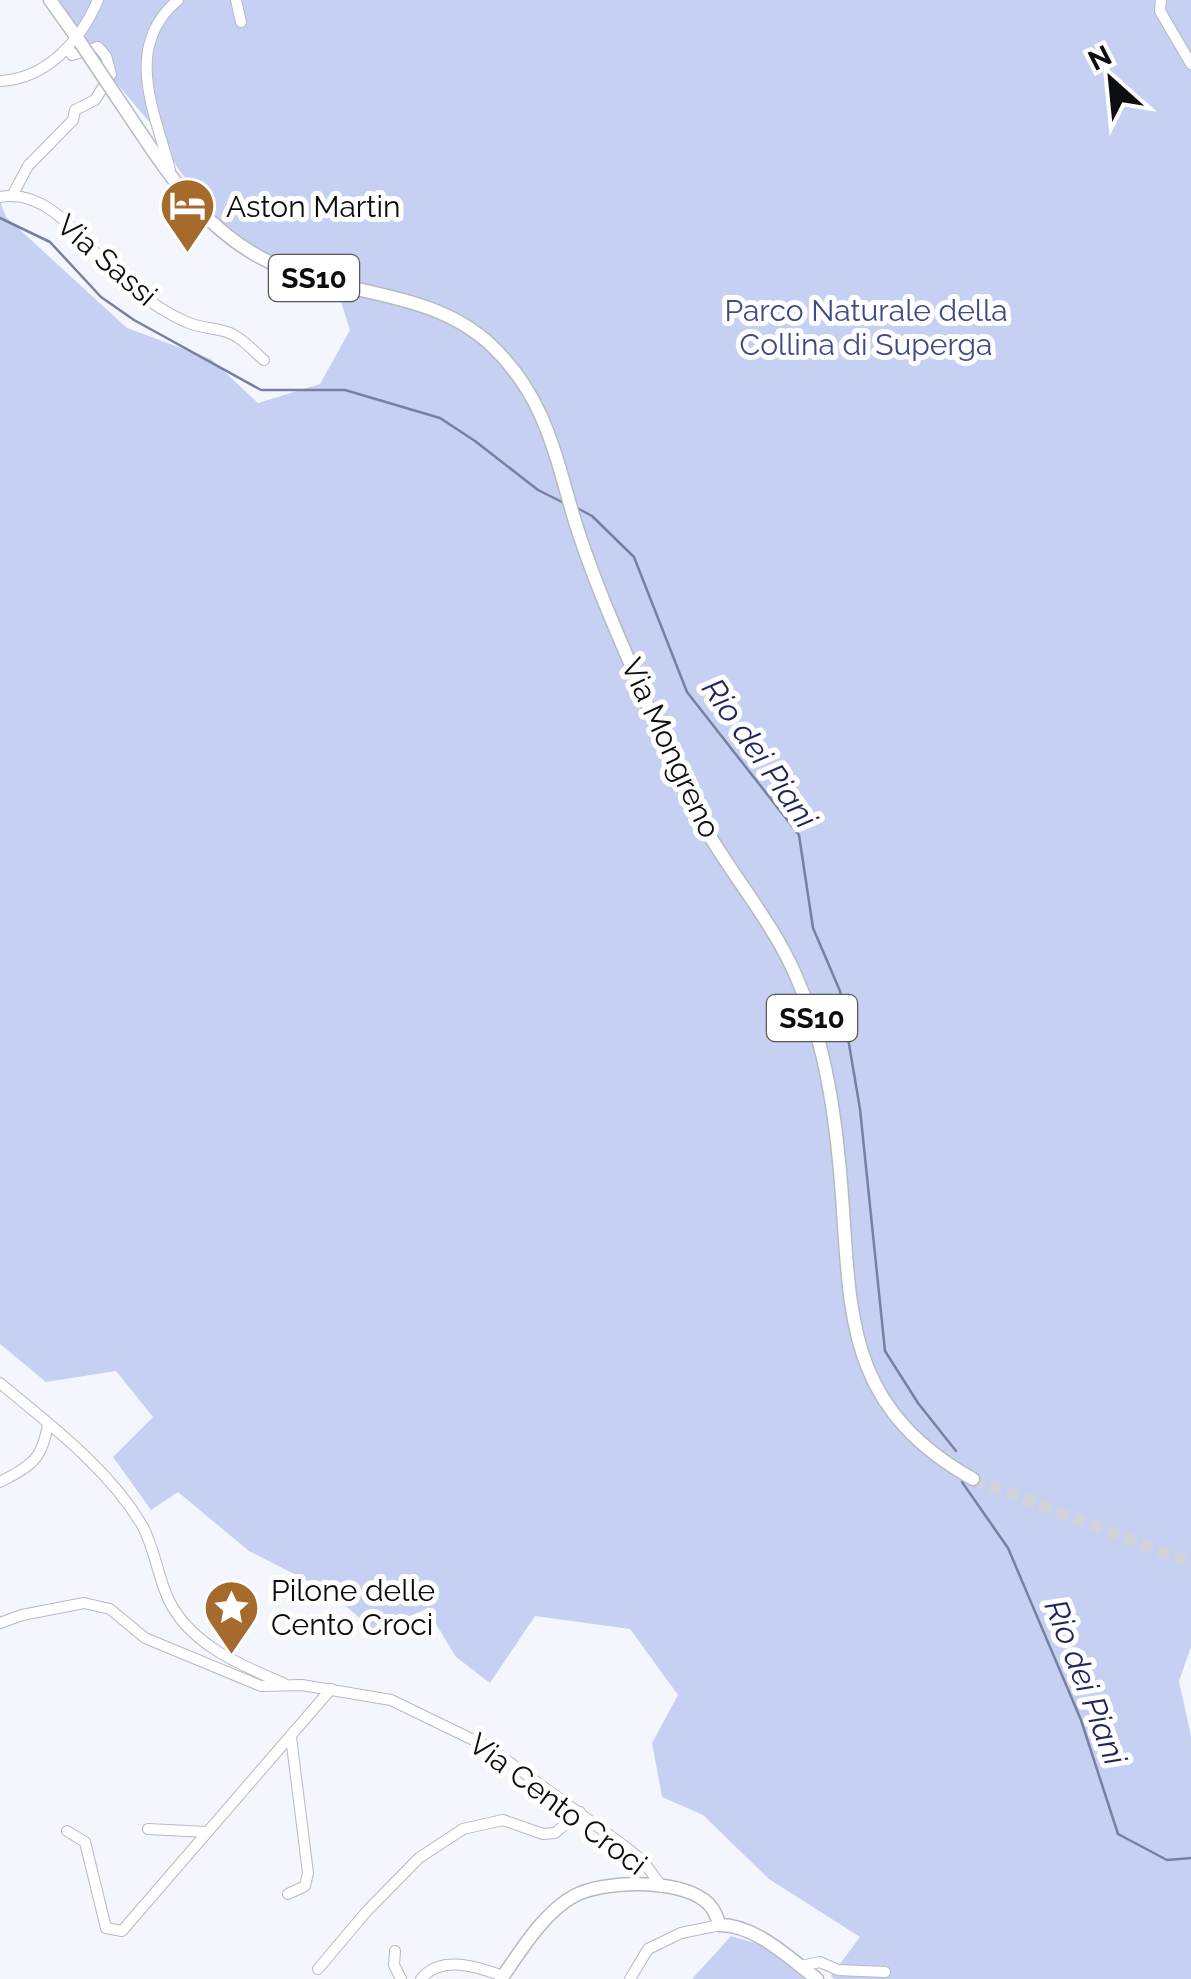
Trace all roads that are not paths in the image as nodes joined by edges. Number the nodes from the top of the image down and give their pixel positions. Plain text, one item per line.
1 (50, 0) edge
2 (98, 0) edge
3 (178, 0) edge
4 (236, 0) edge
5 (1161, 0) edge
6 (241, 22) dead end
7 (76, 44) junction
8 (1191, 64) edge
9 (0, 81) edge
10 (171, 176) junction
11 (13, 194) junction
12 (0, 197) edge
13 (264, 360) dead end
14 (0, 1384) edge
15 (48, 1424) junction
16 (972, 1478) tunnel mouth
17 (0, 1482) edge
18 (0, 1623) edge
19 (284, 1683) junction
20 (332, 1689) junction
21 (291, 1737) junction
22 (580, 1812) junction
23 (148, 1829) dead end
24 (67, 1831) dead end
25 (208, 1832) junction
26 (662, 1887) junction
27 (288, 1894) dead end
28 (723, 1921) junction
29 (395, 1951) dead end
30 (800, 1966) junction
31 (318, 1969) dead end
32 (885, 1972) dead end
33 (502, 1978) edge
34 (401, 1979) edge
35 (421, 1979) edge
36 (630, 1979) edge
37 (817, 1979) edge

1 - 7 main road, Via Mongreno
2 - 7 street
3 - 10 street, Via Mongreno
4 - 6 street
5 - 8 street
7 - 9 street
7 - 10 main road, Via Mongreno / SS10, bridge
7 - 11 street
10 - 16 main road, Via Mongreno / SS10
11 - 12 street
11 - 13 street, Via Sassi
14 - 15 street
15 - 17 street
15 - 19 street
18 - 19 street, Via Cento Croci
19 - 20 street, Via Cento Croci
20 - 21 street
20 - 22 street, Via Cento Croci
21 - 25 street
21 - 27 street
22 - 26 street, Via Cento Croci
22 - 31 street
23 - 25 street
24 - 25 street
26 - 28 main road
26 - 33 main road
28 - 30 main road
28 - 36 street
29 - 34 street
30 - 32 street
30 - 37 main road
33 - 35 street

